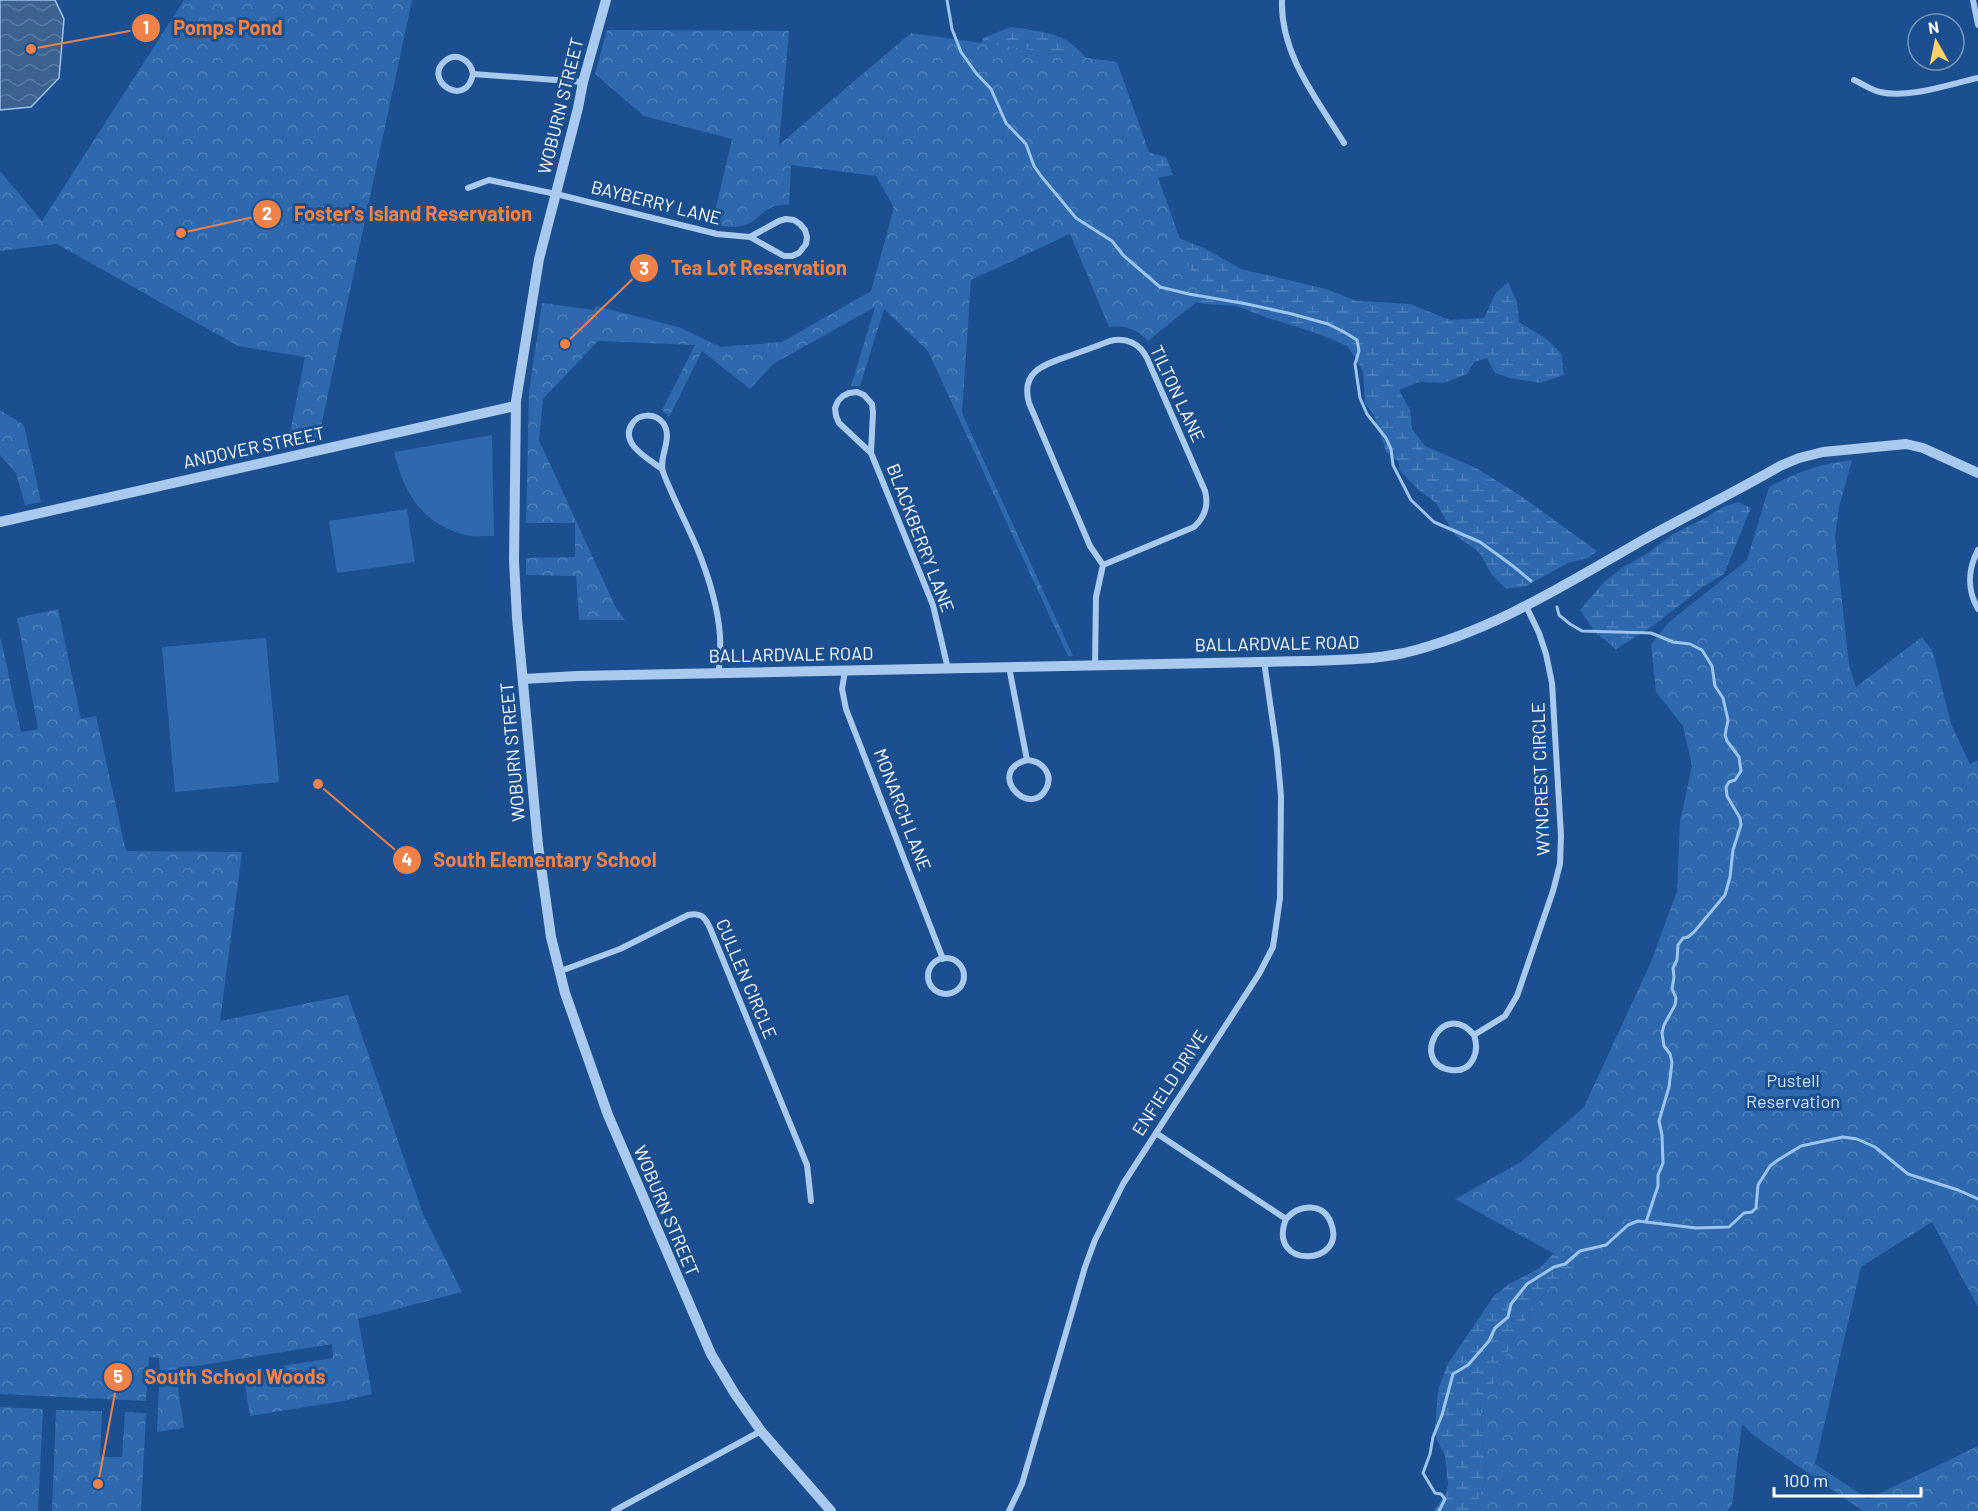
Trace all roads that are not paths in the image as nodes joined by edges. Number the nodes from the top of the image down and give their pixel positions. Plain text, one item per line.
1 (606, 0) edge
2 (1282, 0) edge
3 (1973, 0) edge
4 (1978, 25) edge
5 (473, 74) junction
6 (1978, 78) edge
7 (1854, 80) dead end
8 (583, 82) junction
9 (1344, 143) dead end
10 (468, 188) dead end
11 (556, 194) junction
12 (750, 237) junction
13 (515, 406) junction
14 (870, 453) junction
15 (662, 469) junction
16 (1978, 473) edge
17 (0, 522) edge
18 (1978, 550) edge
19 (1103, 565) junction
20 (1526, 606) junction
21 (1978, 609) edge
22 (1264, 662) junction
23 (1095, 666) junction
24 (1009, 667) junction
25 (948, 669) junction
26 (845, 671) junction
27 (719, 673) junction
28 (523, 679) junction
29 (1027, 760) junction
30 (943, 959) junction
31 (558, 972) junction
32 (1474, 1035) junction
33 (1156, 1133) junction
34 (811, 1201) dead end
35 (1286, 1219) junction
36 (761, 1431) junction
37 (614, 1511) edge
38 (831, 1511) edge
39 (1009, 1511) edge

1 - 8 street, WOBURN STREET
2 - 9 street
3 - 4 street
5 - 5 street
5 - 8 street
6 - 7 street
8 - 11 street, WOBURN STREET
10 - 11 street, BAYBERRY LANE
11 - 12 street, BAYBERRY LANE
11 - 13 street, WOBURN STREET
12 - 12 street, BAYBERRY LANE
13 - 17 street, ANDOVER STREET
13 - 28 street, WOBURN STREET
14 - 14 street, BLACKBERRY LANE
14 - 25 street, BLACKBERRY LANE
15 - 15 street
15 - 27 street
16 - 20 street, BALLARDVALE ROAD
18 - 21 street
19 - 19 street, TILTON LANE
19 - 23 street
20 - 22 street, BALLARDVALE ROAD
20 - 32 street, WYNCREST CIRCLE
22 - 23 street, BALLARDVALE ROAD
22 - 33 street, ENFIELD DRIVE
23 - 24 street, BALLARDVALE ROAD
24 - 25 street, BALLARDVALE ROAD
24 - 29 street
25 - 26 street, BALLARDVALE ROAD
26 - 27 street, BALLARDVALE ROAD
26 - 30 street, MONARCH LANE
27 - 28 street, BALLARDVALE ROAD
28 - 31 street, WOBURN STREET
29 - 29 street
30 - 30 street, MONARCH LANE
31 - 34 street, CULLEN CIRCLE
31 - 36 street, WOBURN STREET
32 - 32 street
33 - 35 street
33 - 39 street, ENFIELD DRIVE
35 - 35 street
36 - 37 street
36 - 38 street, WOBURN STREET

